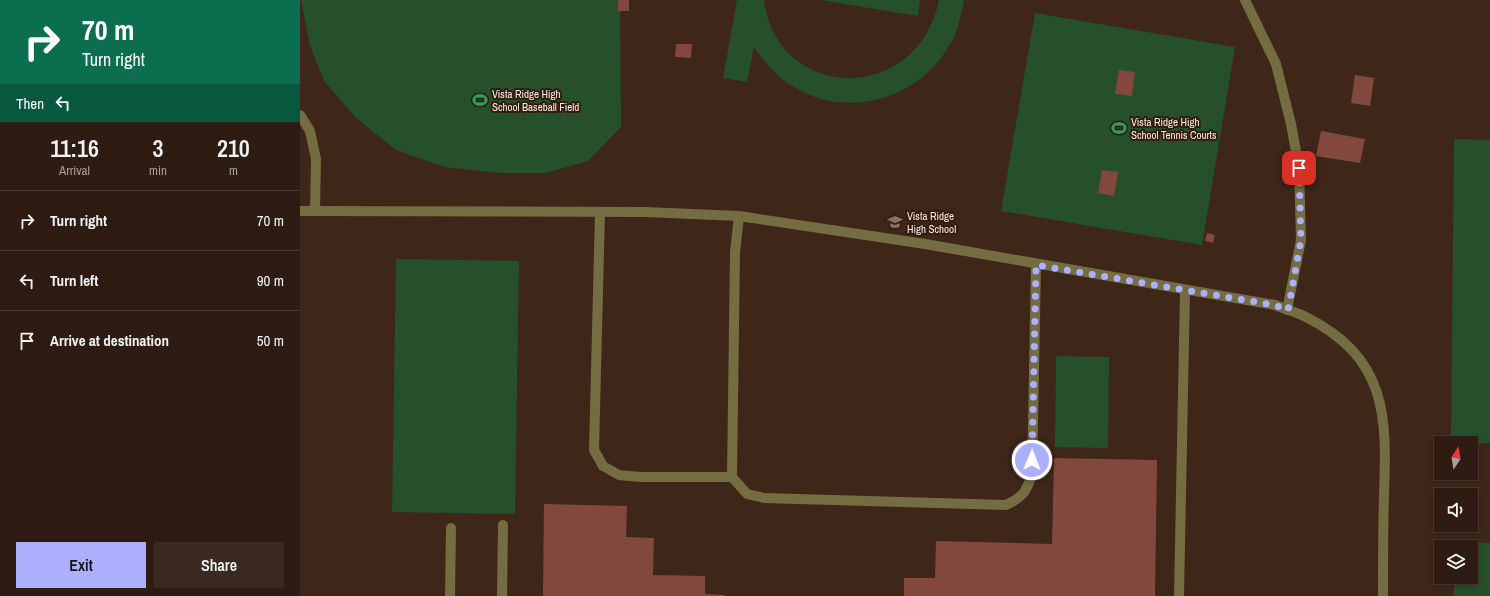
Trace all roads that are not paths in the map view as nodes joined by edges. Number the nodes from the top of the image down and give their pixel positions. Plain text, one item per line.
1 (1245, 0) edge
2 (300, 115) edge
3 (300, 210) edge
4 (315, 210) junction
5 (600, 212) junction
6 (739, 216) junction
7 (1036, 265) junction
8 (1184, 290) junction
9 (1288, 310) junction
10 (732, 477) junction
11 (503, 525) dead end
12 (451, 528) dead end
13 (450, 596) edge
14 (502, 596) edge
15 (1180, 596) edge
16 (1382, 596) edge

1 - 9 lane
2 - 4 lane
3 - 4 lane
4 - 5 lane
5 - 6 lane
5 - 10 lane
6 - 7 lane
6 - 10 lane
7 - 8 lane
7 - 10 lane
8 - 9 lane
8 - 15 lane
9 - 16 lane
11 - 14 lane
12 - 13 lane

